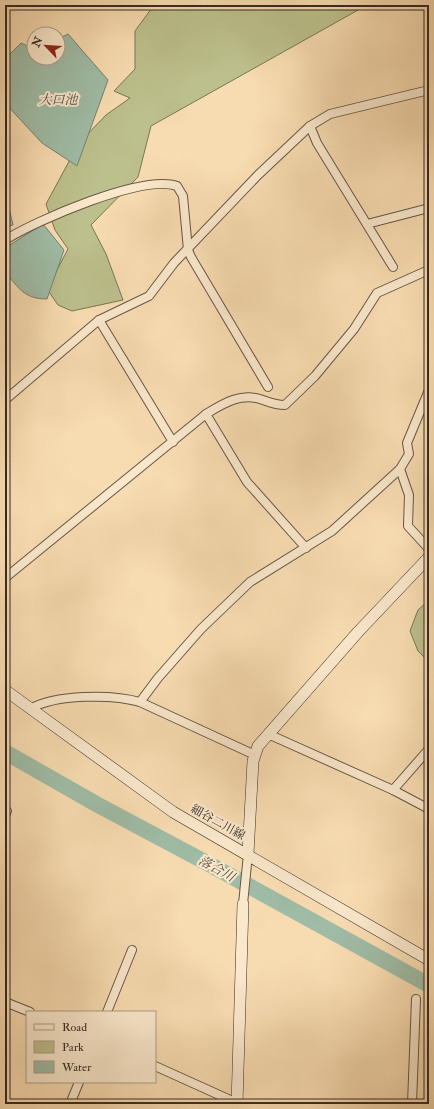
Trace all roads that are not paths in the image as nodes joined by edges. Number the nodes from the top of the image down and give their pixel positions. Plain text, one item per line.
1 (429, 90) edge
2 (310, 126) junction
3 (429, 208) edge
4 (367, 224) junction
5 (5, 240) edge
6 (188, 250) junction
7 (393, 267) dead end
8 (424, 272) dead end
9 (99, 320) junction
10 (268, 387) dead end
11 (429, 390) edge
12 (5, 400) edge
13 (206, 414) junction
14 (173, 442) junction
15 (400, 469) junction
16 (306, 548) junction
17 (429, 549) edge
18 (429, 557) edge
19 (5, 578) edge
20 (5, 690) edge
21 (140, 702) junction
22 (30, 709) junction
23 (268, 734) junction
24 (429, 750) edge
25 (255, 755) junction
26 (393, 790) junction
27 (429, 808) edge
28 (248, 860) junction
29 (243, 904) joint
30 (132, 950) dead end
31 (429, 960) edge
32 (416, 999) dead end
33 (5, 1002) edge
34 (28, 1011) edge
35 (107, 1011) edge
36 (156, 1066) edge
37 (79, 1083) edge
38 (70, 1104) edge
39 (237, 1104) edge
40 (412, 1104) edge

1 - 2 street
2 - 4 street
2 - 6 street
3 - 4 street
4 - 7 street
5 - 6 street
6 - 9 street
6 - 10 street
8 - 13 street
9 - 12 street
9 - 14 street
11 - 15 street
13 - 14 street
13 - 16 street
14 - 19 street
15 - 16 street
15 - 17 street
16 - 21 street
18 - 23 street
20 - 22 street, 細谷二川線
21 - 22 street
21 - 25 street
22 - 28 street, 細谷二川線
23 - 25 street
23 - 26 street
24 - 26 street
25 - 28 street
26 - 27 street
28 - 29 street
28 - 31 street, 細谷二川線
29 - 39 street
30 - 35 street
32 - 40 street
33 - 34 street
36 - 39 street
37 - 38 street

